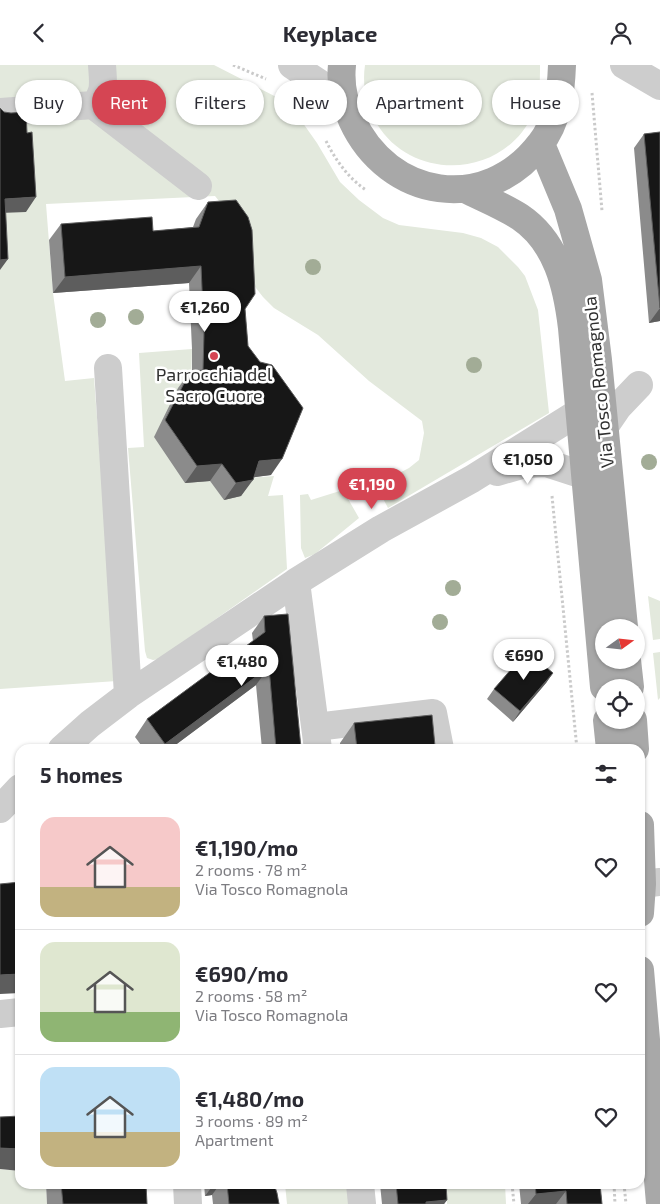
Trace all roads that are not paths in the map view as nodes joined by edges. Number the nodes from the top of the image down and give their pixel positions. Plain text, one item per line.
1 (102, 65) edge
2 (342, 65) edge
3 (562, 65) edge
4 (624, 65) edge
5 (283, 73) edge
6 (102, 80) edge
7 (660, 86) edge
8 (92, 105) edge
9 (348, 110) junction
10 (0, 112) edge
11 (119, 125) edge
12 (541, 144) junction
13 (198, 186) dead end
14 (465, 189) junction
15 (108, 368) dead end
16 (639, 385) dead end
17 (579, 412) junction
18 (604, 426) junction
19 (586, 477) junction
20 (472, 479) junction
21 (296, 582) junction
22 (623, 619) edge
23 (603, 679) edge
24 (128, 695) junction
25 (608, 729) edge
26 (633, 729) edge
27 (317, 738) edge
28 (68, 744) edge
29 (439, 744) edge
30 (609, 744) edge
31 (634, 744) edge
32 (15, 794) edge
33 (0, 809) edge
34 (645, 851) edge
35 (651, 883) edge
36 (645, 899) edge
37 (15, 1012) edge
38 (0, 1014) edge
39 (645, 1028) edge
40 (187, 1189) edge
41 (360, 1189) edge
42 (660, 1203) edge
43 (188, 1204) edge
44 (362, 1204) edge

1 - 6 street
2 - 9 main road
3 - 12 main road
4 - 7 street
5 - 9 street
8 - 10 street
9 - 14 main road
11 - 13 street
12 - 14 main road
12 - 18 main road, Via Tosco Romagnola
14 - 17 main road, Via Tosco Romagnola
15 - 24 street
16 - 18 street
17 - 19 main road, Via Tosco Romagnola
17 - 20 street
18 - 22 main road, Via Tosco Romagnola
19 - 20 street
19 - 23 main road, Via Tosco Romagnola
20 - 21 street
21 - 24 street
21 - 27 street
24 - 28 street
25 - 30 main road
26 - 31 main road
27 - 29 street
32 - 33 street
34 - 35 main road
35 - 36 main road
37 - 38 street
39 - 42 main road
40 - 43 street
41 - 44 street

